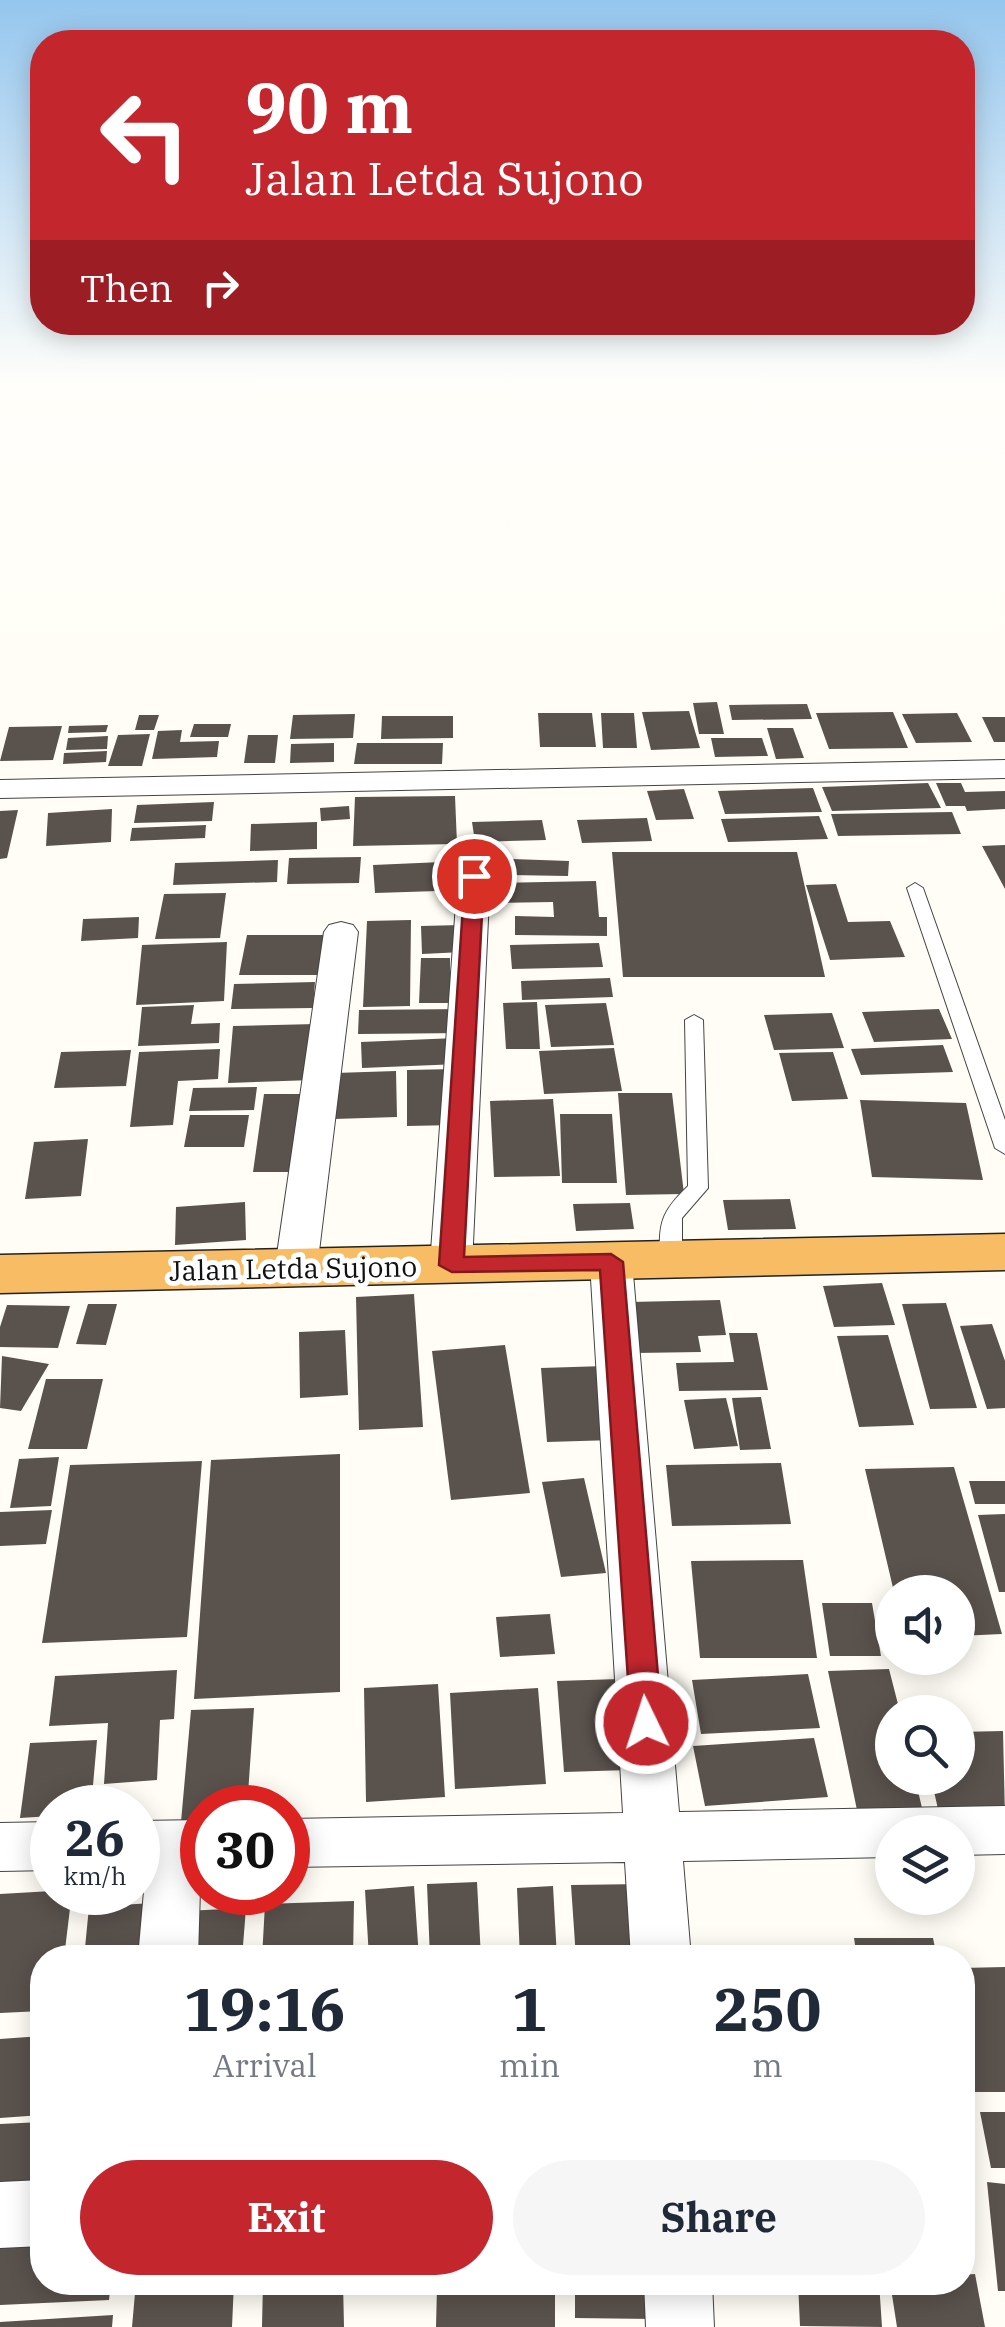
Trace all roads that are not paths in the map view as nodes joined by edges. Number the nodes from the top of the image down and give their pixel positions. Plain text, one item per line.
1 (1005, 770) edge
2 (0, 789) edge
3 (474, 876) dead end
4 (915, 888) dead end
5 (342, 932) dead end
6 (694, 1020) dead end
7 (1005, 1148) edge
8 (1005, 1252) edge
9 (671, 1260) junction
10 (611, 1262) junction
11 (452, 1265) junction
12 (296, 1268) junction
13 (0, 1274) edge
14 (1005, 1830) edge
15 (975, 1831) edge
16 (875, 1833) edge
17 (655, 1838) junction
18 (310, 1843) edge
19 (172, 1844) edge
20 (0, 1846) edge
21 (30, 1846) edge
22 (168, 1945) edge
23 (660, 1945) edge
24 (30, 2214) edge
25 (0, 2215) edge
26 (679, 2295) edge
27 (680, 2327) edge

1 - 2 street
3 - 11 street
4 - 7 lane
5 - 12 street
6 - 9 lane
8 - 9 highway, Jalan Letda Sujono
9 - 10 highway, Jalan Letda Sujono
10 - 11 highway, Jalan Letda Sujono
10 - 17 street
11 - 12 highway, Jalan Letda Sujono
12 - 13 highway, Jalan Letda Sujono
14 - 15 street
16 - 17 street
17 - 18 street
17 - 23 street
19 - 22 street
20 - 21 street
24 - 25 street
26 - 27 street

